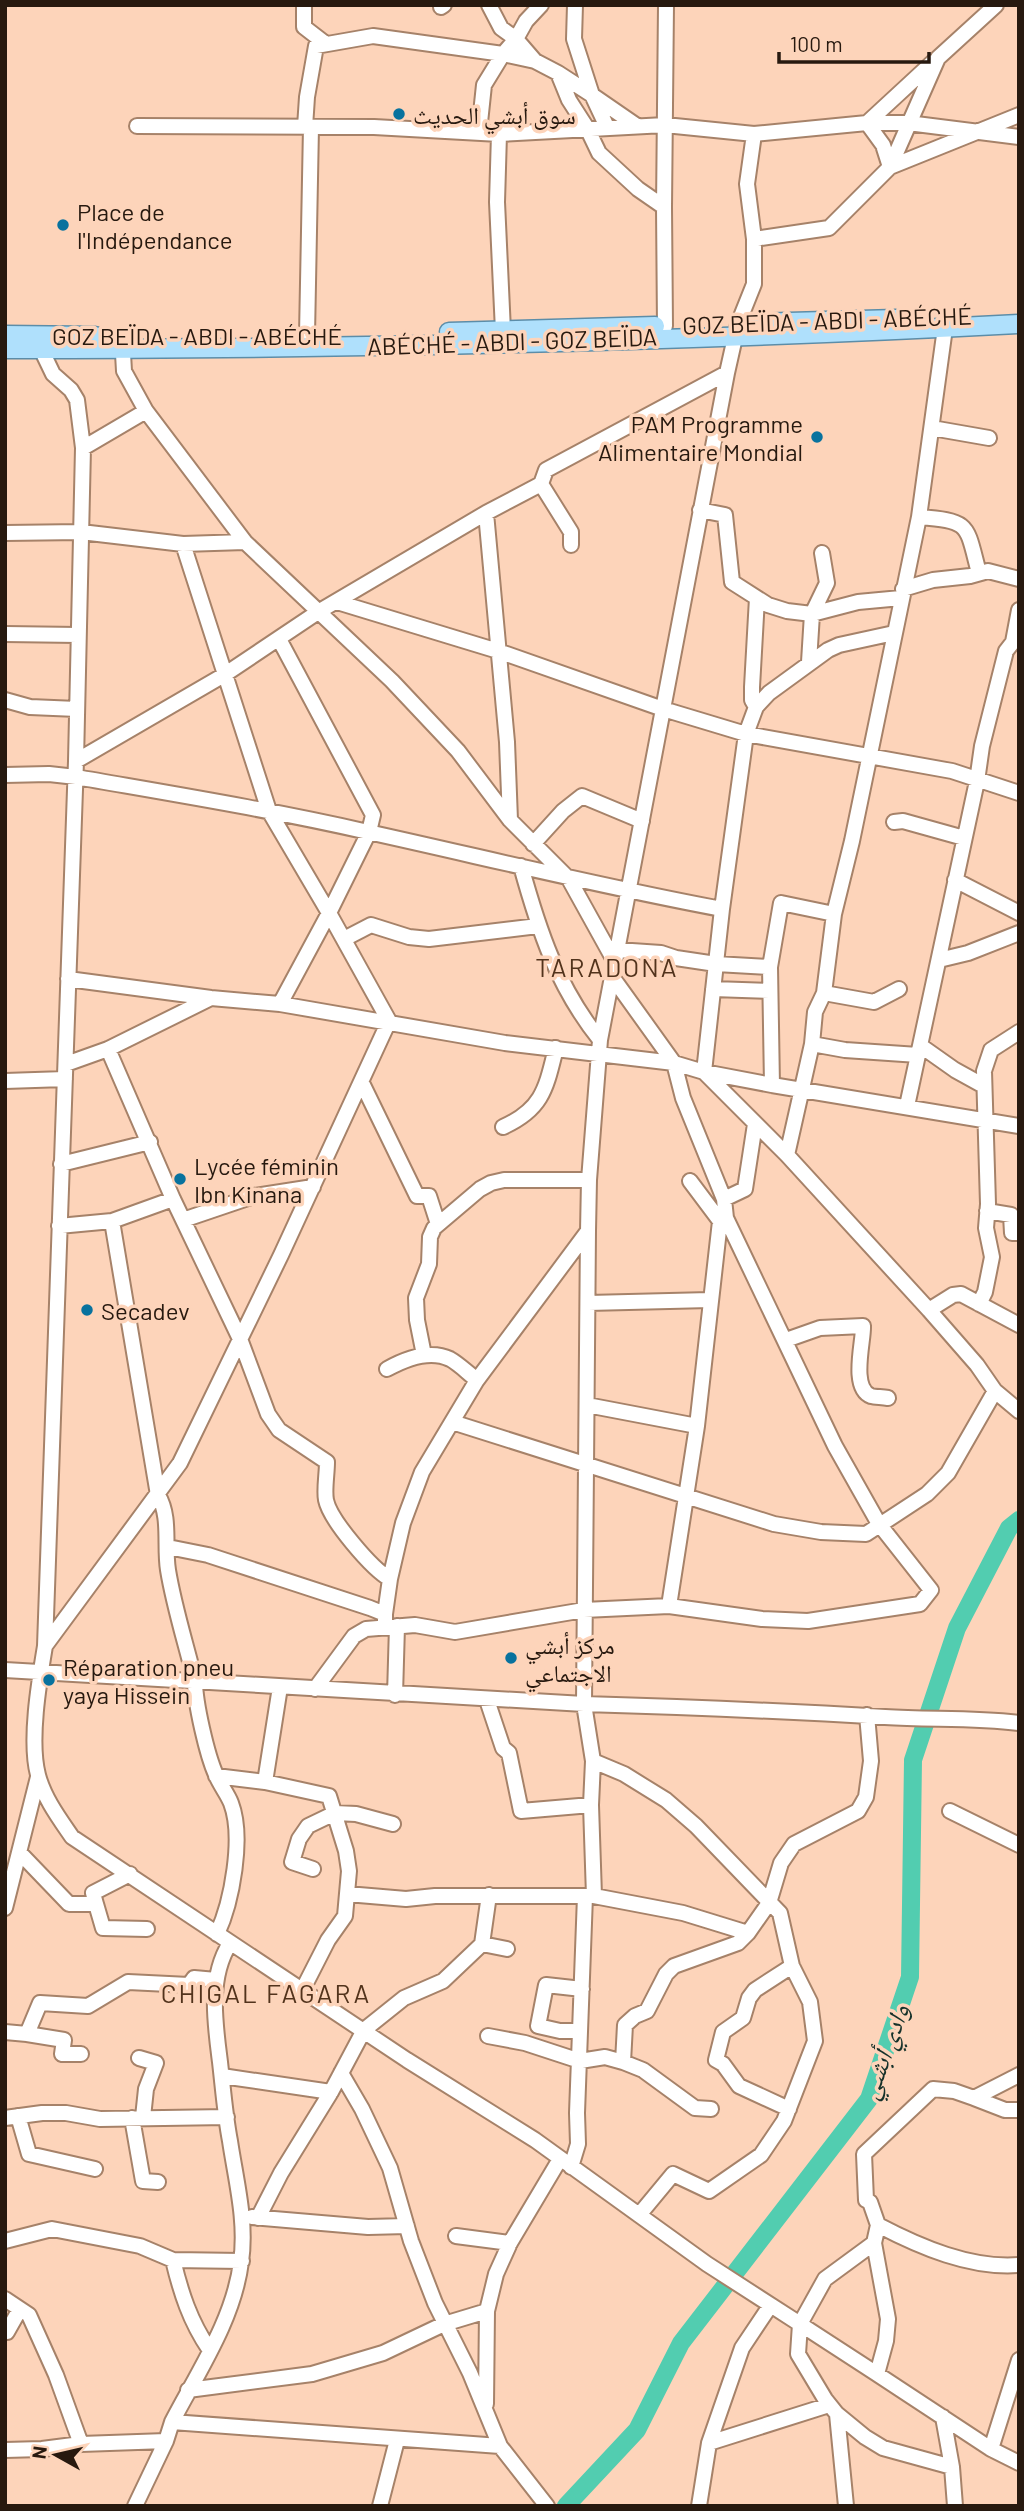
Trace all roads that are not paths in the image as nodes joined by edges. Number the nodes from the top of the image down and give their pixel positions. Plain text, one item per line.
1 (304, 5) edge
2 (489, 5) edge
3 (541, 5) edge
4 (575, 5) edge
5 (666, 5) edge
6 (996, 5) edge
7 (516, 39) junction
8 (326, 44) junction
9 (503, 54) junction
10 (937, 58) junction
11 (535, 61) junction
12 (558, 73) junction
13 (593, 95) junction
14 (1019, 115) edge
15 (867, 123) junction
16 (908, 123) junction
17 (665, 125) junction
18 (137, 126) dead end
19 (637, 126) junction
20 (308, 127) junction
21 (607, 127) junction
22 (587, 128) junction
23 (982, 131) junction
24 (479, 132) junction
25 (499, 134) junction
26 (754, 134) junction
27 (1019, 137) edge
28 (890, 167) junction
29 (664, 207) junction
30 (754, 239) junction
31 (1019, 313) edge
32 (1019, 324) edge
33 (665, 326) junction
34 (944, 328) junction
35 (738, 330) junction
36 (503, 331) junction
37 (5, 335) edge
38 (307, 335) junction
39 (279, 341) junction
40 (123, 342) junction
41 (41, 343) junction
42 (5, 349) edge
43 (727, 373) junction
44 (146, 411) junction
45 (932, 428) junction
46 (989, 438) dead end
47 (83, 448) junction
48 (541, 484) junction
49 (700, 510) junction
50 (486, 513) junction
51 (919, 517) junction
52 (81, 532) junction
53 (5, 533) edge
54 (245, 542) junction
55 (183, 544) junction
56 (571, 545) dead end
57 (822, 553) dead end
58 (979, 573) junction
59 (1019, 579) edge
60 (902, 593) junction
61 (757, 598) junction
62 (337, 601) junction
63 (1019, 610) edge
64 (318, 612) junction
65 (812, 614) junction
66 (894, 633) junction
67 (5, 634) edge
68 (78, 635) junction
69 (279, 639) junction
70 (498, 651) junction
71 (809, 662) junction
72 (223, 675) junction
73 (5, 701) edge
74 (756, 707) junction
75 (76, 709) junction
76 (663, 709) junction
77 (746, 734) junction
78 (868, 757) junction
79 (76, 761) junction
80 (5, 775) edge
81 (76, 777) junction
82 (977, 781) junction
83 (1019, 793) edge
84 (269, 811) junction
85 (510, 820) junction
86 (642, 821) junction
87 (894, 822) dead end
88 (369, 832) junction
89 (964, 838) junction
90 (533, 844) junction
91 (521, 866) junction
92 (569, 879) junction
93 (955, 880) junction
94 (628, 892) junction
95 (722, 909) junction
96 (329, 913) junction
97 (1019, 913) edge
98 (834, 914) junction
99 (538, 926) junction
100 (1019, 933) edge
101 (344, 939) junction
102 (616, 956) junction
103 (939, 960) junction
104 (716, 964) junction
105 (770, 967) junction
106 (613, 978) junction
107 (68, 979) junction
108 (712, 989) junction
109 (899, 989) dead end
110 (769, 991) junction
111 (824, 993) junction
112 (211, 998) junction
113 (280, 1004) junction
114 (389, 1021) junction
115 (1019, 1032) edge
116 (812, 1044) junction
117 (600, 1047) junction
118 (556, 1048) junction
119 (108, 1049) junction
120 (920, 1050) junction
121 (674, 1063) junction
122 (65, 1064) junction
123 (704, 1072) junction
124 (65, 1079) junction
125 (5, 1081) edge
126 (362, 1083) junction
127 (772, 1085) junction
128 (984, 1086) junction
129 (800, 1090) junction
130 (906, 1106) junction
131 (987, 1121) junction
132 (755, 1124) junction
133 (1019, 1126) edge
134 (503, 1127) dead end
135 (150, 1142) junction
136 (787, 1155) junction
137 (61, 1164) junction
138 (589, 1180) junction
139 (690, 1181) dead end
140 (313, 1187) junction
141 (173, 1199) junction
142 (724, 1199) junction
143 (988, 1211) junction
144 (723, 1219) junction
145 (183, 1220) junction
146 (112, 1221) junction
147 (438, 1224) junction
148 (59, 1226) junction
149 (588, 1231) junction
150 (1019, 1233) edge
151 (710, 1300) junction
152 (588, 1303) junction
153 (979, 1304) junction
154 (929, 1310) junction
155 (1019, 1325) edge
156 (240, 1339) junction
157 (786, 1340) junction
158 (424, 1355) junction
159 (387, 1369) dead end
160 (477, 1380) junction
161 (995, 1391) junction
162 (888, 1398) dead end
163 (587, 1405) junction
164 (1019, 1411) edge
165 (452, 1422) junction
166 (697, 1426) junction
167 (587, 1465) junction
168 (158, 1495) junction
169 (688, 1496) junction
170 (879, 1524) junction
171 (168, 1547) junction
172 (390, 1579) junction
173 (669, 1606) junction
174 (584, 1610) junction
175 (389, 1622) junction
176 (45, 1646) junction
177 (5, 1670) edge
178 (41, 1672) junction
179 (195, 1681) junction
180 (280, 1687) junction
181 (315, 1689) junction
182 (395, 1695) junction
183 (487, 1700) junction
184 (584, 1704) junction
185 (867, 1715) junction
186 (1019, 1723) edge
187 (593, 1761) junction
188 (216, 1776) junction
189 (38, 1777) junction
190 (265, 1782) junction
191 (591, 1805) junction
192 (950, 1811) dead end
193 (335, 1813) junction
194 (393, 1824) dead end
195 (1019, 1845) edge
196 (19, 1852) junction
197 (313, 1869) dead end
198 (130, 1874) junction
199 (347, 1894) junction
200 (489, 1895) junction
201 (590, 1896) junction
202 (769, 1903) junction
203 (96, 1904) junction
204 (5, 1908) edge
205 (147, 1929) dead end
206 (748, 1933) junction
207 (216, 1934) junction
208 (230, 1943) junction
209 (482, 1944) junction
210 (507, 1949) dead end
211 (792, 1966) junction
212 (216, 1980) junction
213 (303, 1989) junction
214 (582, 1989) junction
215 (363, 2031) junction
216 (580, 2031) junction
217 (5, 2032) edge
218 (27, 2034) junction
219 (488, 2036) dead end
220 (81, 2054) dead end
221 (139, 2058) dead end
222 (580, 2061) junction
223 (623, 2062) junction
224 (341, 2073) junction
225 (1019, 2075) edge
226 (222, 2076) junction
227 (331, 2092) junction
228 (974, 2098) junction
229 (711, 2109) dead end
230 (789, 2109) junction
231 (1019, 2110) edge
232 (12, 2117) edge
233 (138, 2117) junction
234 (227, 2117) junction
235 (566, 2163) junction
236 (95, 2169) dead end
237 (158, 2182) dead end
238 (639, 2215) junction
239 (242, 2217) junction
240 (258, 2218) junction
241 (878, 2225) junction
242 (407, 2226) junction
243 (456, 2236) dead end
244 (5, 2241) edge
245 (510, 2243) junction
246 (874, 2243) junction
247 (173, 2260) junction
248 (242, 2261) junction
249 (1019, 2265) edge
250 (5, 2300) edge
251 (765, 2302) junction
252 (20, 2309) junction
253 (487, 2311) junction
254 (444, 2324) junction
255 (800, 2324) junction
256 (5, 2332) edge
257 (209, 2349) junction
258 (1019, 2360) edge
259 (877, 2374) junction
260 (188, 2390) junction
261 (833, 2410) junction
262 (486, 2412) junction
263 (943, 2417) junction
264 (172, 2422) junction
265 (397, 2440) junction
266 (166, 2441) junction
267 (709, 2443) junction
268 (81, 2444) junction
269 (500, 2446) junction
270 (990, 2449) junction
271 (5, 2450) edge
272 (1019, 2463) edge
273 (952, 2467) junction
274 (135, 2506) edge
275 (380, 2506) edge
276 (547, 2506) edge
277 (699, 2506) edge
278 (846, 2506) edge
279 (955, 2506) edge

1 - 8 street
2 - 7 street
3 - 7 street
4 - 13 street
5 - 17 street
6 - 10 street
7 - 9 street
7 - 11 street
8 - 9 street
8 - 20 street
9 - 11 street
9 - 24 street
10 - 15 street
10 - 16 street
11 - 12 street
12 - 13 street
12 - 22 street
13 - 19 street
13 - 21 street
14 - 23 street
15 - 16 street
15 - 26 street
15 - 28 street
16 - 23 street
16 - 28 street
17 - 19 street
17 - 26 street
17 - 29 street
18 - 20 street
19 - 21 street
20 - 24 street
20 - 38 street
21 - 22 street
22 - 25 street
22 - 29 street
23 - 27 street
23 - 28 street
24 - 25 street
25 - 36 street
26 - 30 street
28 - 30 street
29 - 33 street
30 - 35 street
31 - 35 main road, GOZ BEÏDA - ABDI - ABÉCHÉ
32 - 34 main road, ABÉCHÉ - ABDI - GOZ BEÏDA
33 - 35 main road, GOZ BEÏDA - ABDI - ABÉCHÉ
33 - 36 main road, GOZ BEÏDA - ABDI - ABÉCHÉ
34 - 35 main road, ABÉCHÉ - ABDI - GOZ BEÏDA
34 - 45 street
35 - 39 main road, ABÉCHÉ - ABDI - GOZ BEÏDA
35 - 43 street
36 - 38 main road, GOZ BEÏDA - ABDI - ABÉCHÉ
37 - 41 main road, GOZ BEÏDA - ABDI - ABÉCHÉ
38 - 39 main road, GOZ BEÏDA - ABDI - ABÉCHÉ
39 - 40 main road, GOZ BEÏDA - ABDI - ABÉCHÉ
40 - 41 main road, GOZ BEÏDA - ABDI - ABÉCHÉ
40 - 44 street
41 - 42 main road
41 - 47 street
43 - 48 street
43 - 49 street
44 - 47 street
44 - 54 street
45 - 46 street
45 - 51 street
47 - 52 street
48 - 50 street
48 - 56 street
49 - 61 street
49 - 76 street
50 - 62 street
50 - 70 street
51 - 58 street
51 - 60 street
52 - 53 street
52 - 55 street
52 - 68 street
54 - 55 street
54 - 64 street
55 - 72 street
57 - 65 street
58 - 59 street
58 - 60 street
60 - 65 street
60 - 66 street
61 - 65 street
61 - 74 street
62 - 64 street
62 - 70 street
63 - 82 street
64 - 69 street
64 - 85 street
65 - 71 street
66 - 71 street
66 - 78 street
67 - 68 street
68 - 75 street
69 - 72 street
69 - 88 street
70 - 76 street
70 - 85 street
71 - 74 street
72 - 79 street
72 - 84 street
73 - 75 street
74 - 77 street
75 - 79 street
76 - 77 street
76 - 86 street
77 - 78 street
77 - 95 street
78 - 82 street
78 - 98 street
79 - 81 street
80 - 81 street
81 - 84 street
81 - 107 street
82 - 83 street
82 - 89 street
84 - 88 street
84 - 96 street
85 - 90 street
86 - 90 street
86 - 94 street
87 - 89 street
88 - 91 street
88 - 96 street
89 - 93 street
90 - 92 street
91 - 92 street
91 - 99 street
92 - 94 street
92 - 102 street
93 - 97 street
93 - 103 street
94 - 95 street
94 - 102 street
95 - 104 street
96 - 101 street
96 - 113 street
98 - 105 street
98 - 111 street
99 - 101 street
99 - 117 street
100 - 103 street
101 - 114 street
102 - 104 street
102 - 106 street
103 - 120 street
104 - 105 street
104 - 108 street
105 - 110 street
106 - 117 street
106 - 121 street
107 - 112 street
107 - 122 street
108 - 110 street
108 - 123 street
109 - 111 street
110 - 127 street
111 - 116 street
112 - 113 street
112 - 119 street
113 - 114 street
114 - 118 street
114 - 126 street
115 - 128 street
116 - 120 street
116 - 129 street
117 - 118 street
117 - 121 street
117 - 138 street
118 - 134 street
119 - 122 street
119 - 135 street
120 - 128 street
120 - 130 street
121 - 123 street
121 - 142 street
122 - 124 street
123 - 127 street
123 - 132 street
124 - 125 street
124 - 137 street
126 - 140 street
126 - 147 street
127 - 129 street
128 - 131 street
129 - 130 street
129 - 136 street
130 - 131 street
131 - 133 street
131 - 143 street
132 - 136 street
132 - 142 street
135 - 137 street
135 - 141 street
136 - 154 street
137 - 148 street
138 - 147 street
138 - 149 street
139 - 144 street
140 - 145 street
140 - 156 street
141 - 145 street
141 - 146 street
142 - 144 street
143 - 150 street
143 - 153 street
144 - 151 street
144 - 157 street
145 - 156 street
146 - 148 street
146 - 168 street
147 - 158 street
148 - 176 street
149 - 152 street
149 - 160 street
151 - 152 street
151 - 166 street
152 - 163 street
153 - 154 street
153 - 155 street
154 - 161 street
156 - 168 street
156 - 172 street
157 - 162 street
157 - 170 street
158 - 159 street
158 - 160 street
160 - 165 street
161 - 164 street
161 - 170 street
163 - 166 street
163 - 167 street
165 - 167 street
165 - 172 street
166 - 169 street
167 - 169 street
167 - 174 street
168 - 171 street
168 - 176 street
169 - 170 street
169 - 173 street
170 - 173 street
171 - 175 street
171 - 179 street
172 - 175 street
173 - 174 street
174 - 175 street
174 - 184 street
175 - 181 street
175 - 182 street
176 - 178 street
177 - 178 street
178 - 179 street
178 - 189 street
179 - 180 street
179 - 188 street
180 - 181 street
180 - 190 street
181 - 182 street
182 - 183 street
183 - 184 street
183 - 191 street
184 - 185 street
184 - 187 street
185 - 186 street
185 - 202 street
187 - 191 street
187 - 202 street
188 - 190 street
188 - 207 street
189 - 196 street
189 - 198 street
190 - 193 street
191 - 201 street
192 - 195 street
193 - 194 street
193 - 197 street
193 - 199 street
196 - 203 street
196 - 204 street
198 - 203 street
198 - 207 street
199 - 200 street
199 - 213 street
200 - 201 street
200 - 209 street
201 - 206 street
201 - 214 street
202 - 206 street
202 - 211 street
203 - 205 street
206 - 223 street
207 - 208 street
208 - 212 street
208 - 213 street
209 - 210 street
209 - 215 street
211 - 230 street
211 - 230 street
212 - 218 street
212 - 226 street
213 - 215 street
214 - 216 street
214 - 216 street
215 - 224 street
215 - 235 street
216 - 222 street
217 - 218 street
218 - 220 street
219 - 222 street
221 - 233 street
222 - 223 street
222 - 235 street
223 - 229 street
224 - 227 street
224 - 242 street
225 - 228 street
226 - 227 street
226 - 234 street
227 - 240 street
228 - 231 street
228 - 241 street
230 - 238 street
232 - 233 street
232 - 236 street
233 - 234 street
233 - 237 street
234 - 239 street
235 - 238 street
235 - 245 street
238 - 251 street
239 - 240 street
239 - 248 street
240 - 242 street
241 - 246 street
241 - 249 street
242 - 254 street
243 - 245 street
244 - 247 street
245 - 253 street
246 - 255 street
246 - 259 street
247 - 248 street
247 - 257 street
248 - 257 street
250 - 252 street
251 - 255 street
251 - 267 street
252 - 256 street
252 - 268 street
253 - 254 street
253 - 262 street
254 - 260 street
254 - 262 street
255 - 259 street
255 - 261 street
257 - 260 street
258 - 270 street
259 - 263 street
260 - 264 street
261 - 267 street
261 - 273 street
261 - 278 street
262 - 269 street
263 - 270 street
263 - 273 street
264 - 265 street
264 - 266 street
265 - 269 street
265 - 275 street
266 - 268 street
266 - 274 street
267 - 277 street
268 - 271 street
269 - 276 street
270 - 272 street
273 - 279 street

